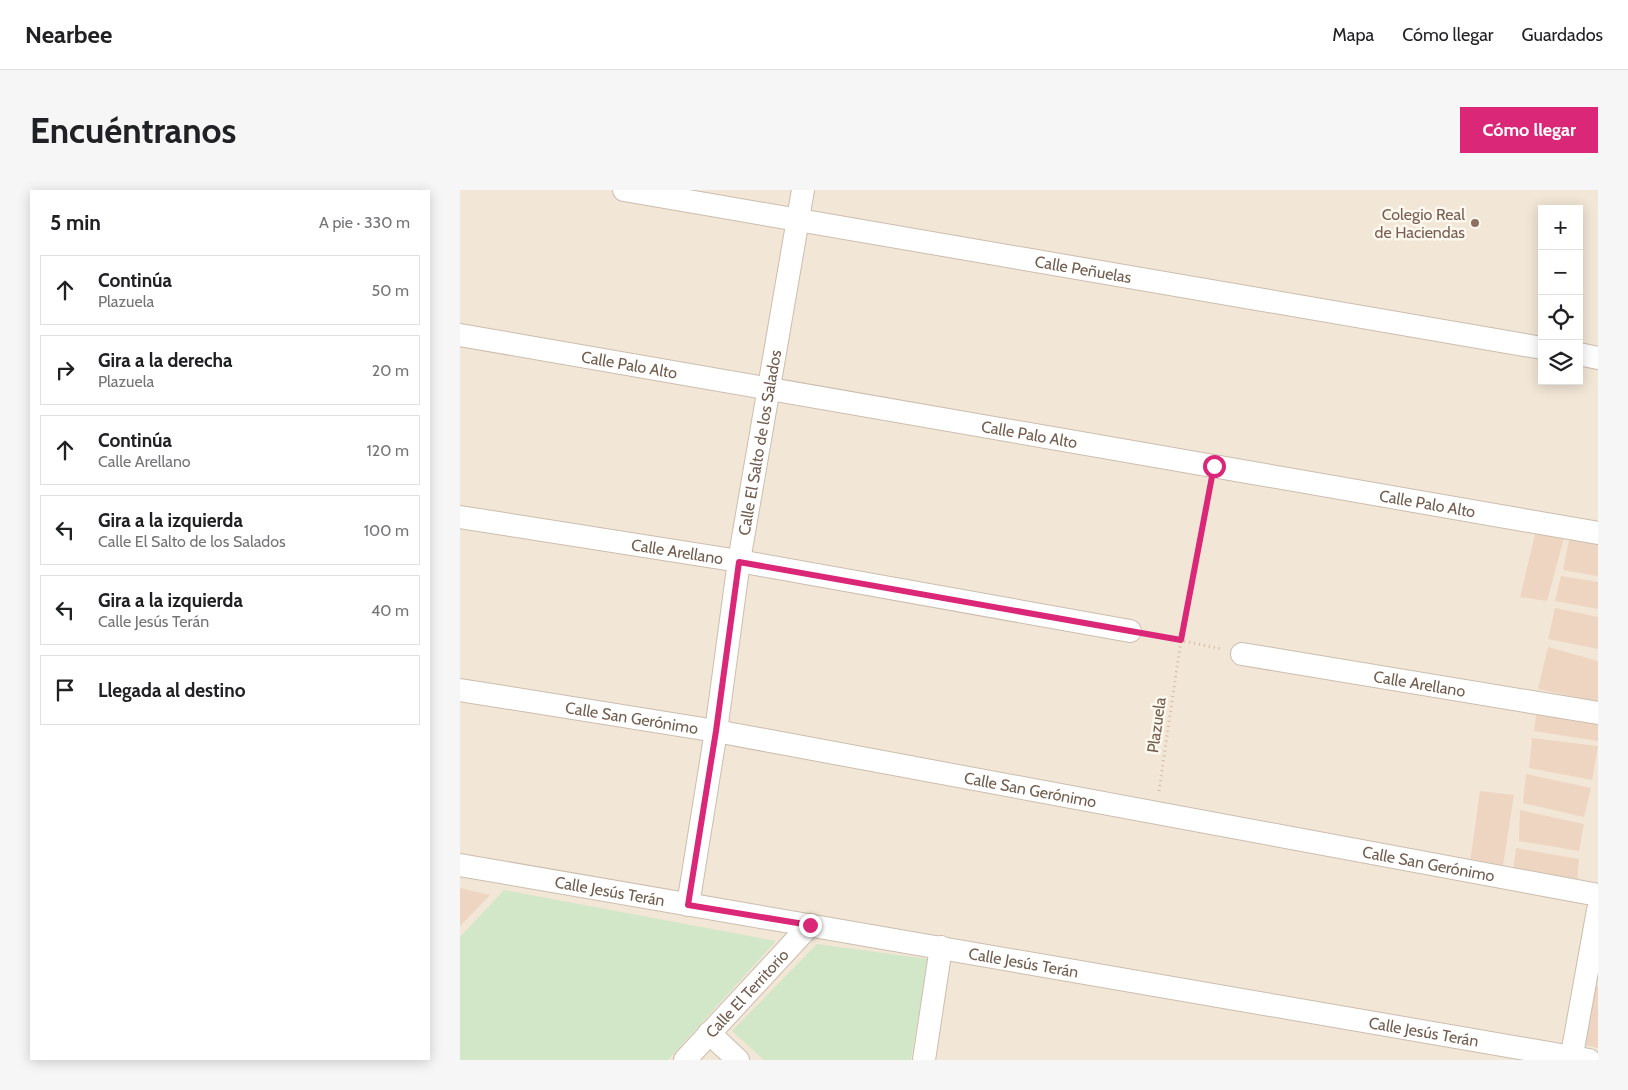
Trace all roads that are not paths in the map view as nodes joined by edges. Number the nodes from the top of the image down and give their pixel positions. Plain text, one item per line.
1 (624, 190) edge
2 (804, 190) edge
3 (799, 220) junction
4 (460, 335) edge
5 (1538, 347) edge
6 (1583, 355) edge
7 (1598, 358) edge
8 (769, 390) junction
9 (460, 517) edge
10 (1598, 533) edge
11 (739, 562) junction
12 (1130, 631) road end
13 (1242, 654) road end
14 (460, 690) edge
15 (1598, 713) edge
16 (716, 731) junction
17 (460, 865) edge
18 (1598, 895) edge
19 (688, 905) junction
20 (1598, 910) edge
21 (810, 925) junction
22 (941, 948) junction
23 (709, 1033) junction
24 (1577, 1059) edge
25 (685, 1060) edge
26 (738, 1060) edge
27 (924, 1060) edge

1 - 3 street, Calle Peñuelas
2 - 3 street, Calle El Salto de los Salados
3 - 5 street, Calle Peñuelas
3 - 8 street, Calle El Salto de los Salados
4 - 8 street, Calle Palo Alto
6 - 7 street
8 - 10 street, Calle Palo Alto
8 - 11 street, Calle El Salto de los Salados
9 - 11 street, Calle Arellano
11 - 12 street, Calle Arellano
11 - 16 street, Calle El Salto de los Salados
13 - 15 street, Calle Arellano
14 - 16 street, Calle San Gerónimo
16 - 18 street, Calle San Gerónimo
16 - 19 street, Calle El Salto de los Salados
17 - 19 street, Calle Jesús Terán
19 - 21 street, Calle Jesús Terán
20 - 24 street
21 - 22 street, Calle Jesús Terán
21 - 23 street, Calle El Territorio
22 - 24 street, Calle Jesús Terán
22 - 27 street
23 - 25 street, Calle El Territorio
23 - 26 street

